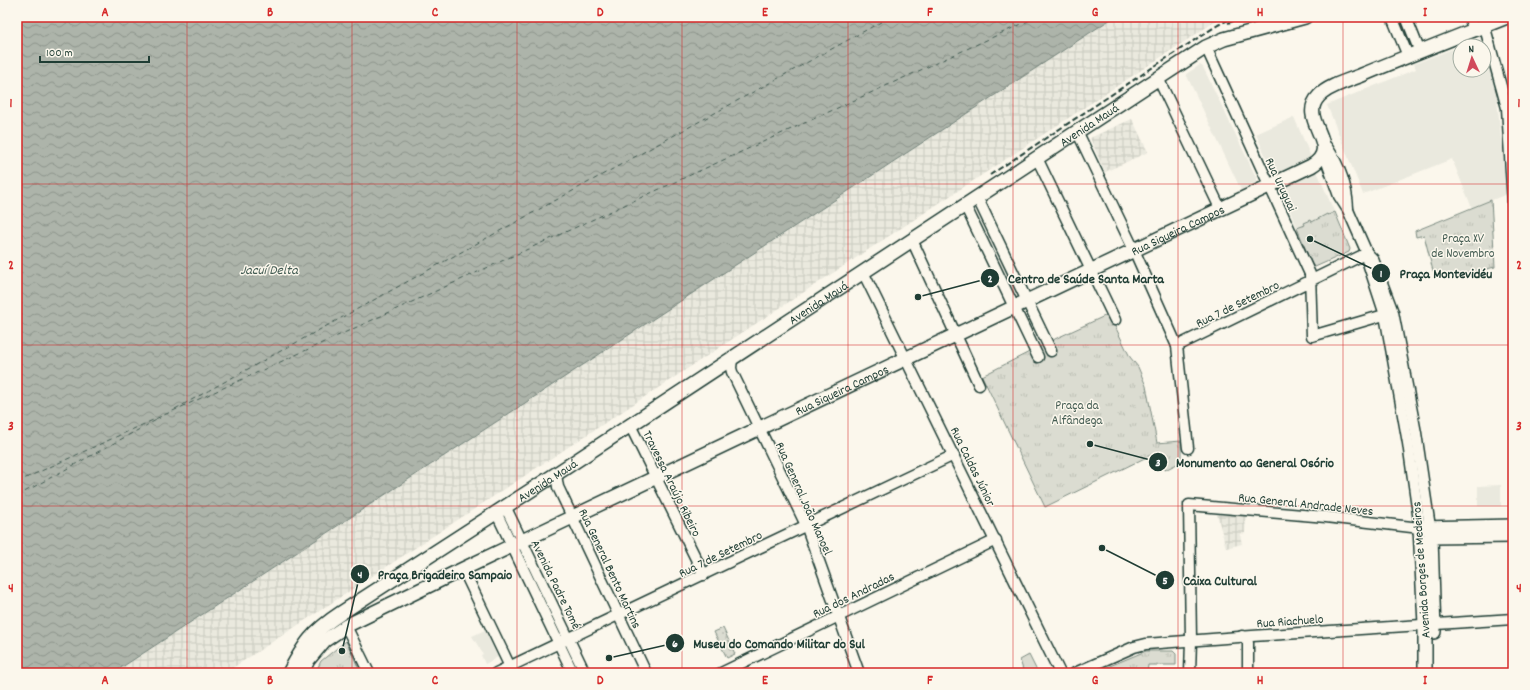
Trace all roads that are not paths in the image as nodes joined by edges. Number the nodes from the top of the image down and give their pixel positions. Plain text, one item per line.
1 (1306, 17) edge
2 (1392, 17) edge
3 (1406, 17) edge
4 (1469, 17) edge
5 (1507, 17) edge
6 (1480, 24) edge
7 (1206, 47) junction
8 (1414, 54) junction
9 (1158, 78) junction
10 (1077, 131) junction
11 (1324, 143) junction
12 (1512, 149) edge
13 (1037, 158) junction
14 (1268, 186) junction
15 (977, 197) junction
16 (1513, 204) edge
17 (965, 205) junction
18 (1220, 208) junction
19 (912, 240) junction
20 (1134, 250) junction
21 (1368, 253) junction
22 (1091, 270) junction
23 (863, 272) junction
24 (1309, 283) junction
25 (1027, 301) junction
26 (1013, 307) junction
27 (1389, 313) junction
28 (1036, 319) junction
29 (1115, 320) dead end
30 (1022, 325) junction
31 (956, 334) junction
32 (1043, 334) junction
33 (1029, 341) junction
34 (1177, 346) junction
35 (1051, 351) dead end
36 (1038, 357) dead end
37 (906, 358) junction
38 (732, 359) junction
39 (979, 385) dead end
40 (630, 425) junction
41 (759, 428) junction
42 (1188, 448) dead end
43 (954, 455) junction
44 (556, 474) junction
45 (656, 478) junction
46 (501, 509) junction
47 (573, 518) junction
48 (806, 526) junction
49 (1513, 526) edge
50 (1427, 530) junction
51 (1513, 536) edge
52 (996, 540) junction
53 (517, 544) junction
54 (463, 569) junction
55 (704, 575) junction
56 (539, 576) junction
57 (530, 581) junction
58 (549, 597) junction
59 (540, 602) junction
60 (839, 615) junction
61 (618, 616) junction
62 (1513, 619) edge
63 (1429, 624) junction
64 (346, 626) junction
65 (1242, 636) junction
66 (1191, 640) junction
67 (564, 641) junction
68 (511, 670) edge
69 (290, 673) edge
70 (302, 673) edge
71 (369, 673) edge
72 (496, 673) edge
73 (573, 673) edge
74 (585, 673) edge
75 (646, 673) edge
76 (721, 673) edge
77 (859, 673) edge
78 (1060, 673) edge
79 (1075, 673) edge
80 (1190, 673) edge
81 (1248, 673) edge
82 (1425, 673) edge
83 (1434, 673) edge

1 - 7 main road, Avenida Mauá
2 - 8 street
3 - 8 street
4 - 6 street
5 - 6 main road
6 - 8 main road
6 - 12 street
7 - 9 main road, Avenida Mauá
7 - 14 street, Rua Uruguai
8 - 11 main road, Avenida Borges de Medeiros
9 - 10 main road, Avenida Mauá
9 - 18 street
10 - 13 main road, Avenida Mauá
10 - 20 street
11 - 14 main road, Rua Siqueira Campos
11 - 21 street, Avenida Borges de Medeiros
12 - 16 street
13 - 15 main road, Avenida Mauá
13 - 22 street
14 - 18 main road, Rua Siqueira Campos
14 - 24 street, Rua Uruguai
15 - 17 main road, Avenida Mauá
15 - 25 street
17 - 19 main road, Avenida Mauá
17 - 26 street
18 - 20 main road, Rua Siqueira Campos
19 - 23 main road, Avenida Mauá
19 - 31 street
20 - 22 main road, Rua Siqueira Campos
20 - 34 street
21 - 24 street, Rua 7 de Setembro
21 - 27 street, Avenida Borges de Medeiros
22 - 25 main road, Rua Siqueira Campos
22 - 29 street
23 - 37 street, Rua Caldas Júnior
23 - 38 main road, Avenida Mauá
24 - 27 street, Rua Uruguai
24 - 34 street, Rua 7 de Setembro
25 - 26 main road, Rua Siqueira Campos
25 - 28 street
26 - 30 street
26 - 31 main road, Rua Siqueira Campos
27 - 50 street, Avenida Borges de Medeiros
28 - 30 street
28 - 32 street
30 - 33 street
31 - 37 main road, Rua Siqueira Campos
31 - 39 street
32 - 33 street
32 - 35 street
33 - 36 street
34 - 42 street
37 - 41 main road, Rua Siqueira Campos
37 - 43 street, Rua Caldas Júnior
38 - 40 main road, Avenida Mauá
38 - 41 street, Rua General João Manoel
40 - 44 main road, Avenida Mauá
40 - 45 street, Travessa Araújo Ribeiro
41 - 45 main road, Rua Siqueira Campos
41 - 48 street, Rua General João Manoel
43 - 48 street, Rua 7 de Setembro
43 - 52 street, Rua Caldas Júnior
44 - 46 main road, Avenida Mauá
44 - 47 street, Rua General Bento Martins
45 - 47 main road, Rua Siqueira Campos
45 - 55 street, Travessa Araújo Ribeiro
46 - 53 street, Avenida Padre Tomé
46 - 69 main road, Avenida Mauá
47 - 53 main road, Rua Siqueira Campos
47 - 61 street, Rua General Bento Martins
48 - 55 street, Rua 7 de Setembro
48 - 60 street, Rua General João Manoel
49 - 50 main road
50 - 51 main road
50 - 63 main road, Avenida Borges de Medeiros
50 - 66 street, Rua General Andrade Neves
52 - 60 street, Rua dos Andradas
52 - 78 street, Rua Caldas Júnior
53 - 54 main road, Rua Siqueira Campos
53 - 56 street, Avenida Padre Tomé
53 - 57 street, Avenida Padre Tomé
54 - 64 main road, Rua Siqueira Campos
54 - 68 street
55 - 61 street, Rua 7 de Setembro
56 - 57 street
56 - 58 street, Avenida Padre Tomé
57 - 59 street, Avenida Padre Tomé
58 - 59 street
58 - 67 street, Avenida Padre Tomé
59 - 67 street, Avenida Padre Tomé
60 - 76 street, Rua dos Andradas
60 - 77 street, Rua General João Manoel
61 - 67 street, Rua 7 de Setembro
61 - 75 street, Rua General Bento Martins
62 - 63 street, Rua Riachuelo
63 - 65 street, Rua Riachuelo
63 - 82 main road, Avenida Borges de Medeiros
63 - 83 main road, Avenida Borges de Medeiros
64 - 70 main road, Rua Siqueira Campos
64 - 71 street
65 - 66 street, Rua Riachuelo
65 - 81 street
66 - 79 street, Rua Riachuelo
66 - 80 street
67 - 68 street, Rua 7 de Setembro
67 - 73 street, Avenida Padre Tomé
67 - 74 street, Avenida Padre Tomé
68 - 72 street, Rua 7 de Setembro

